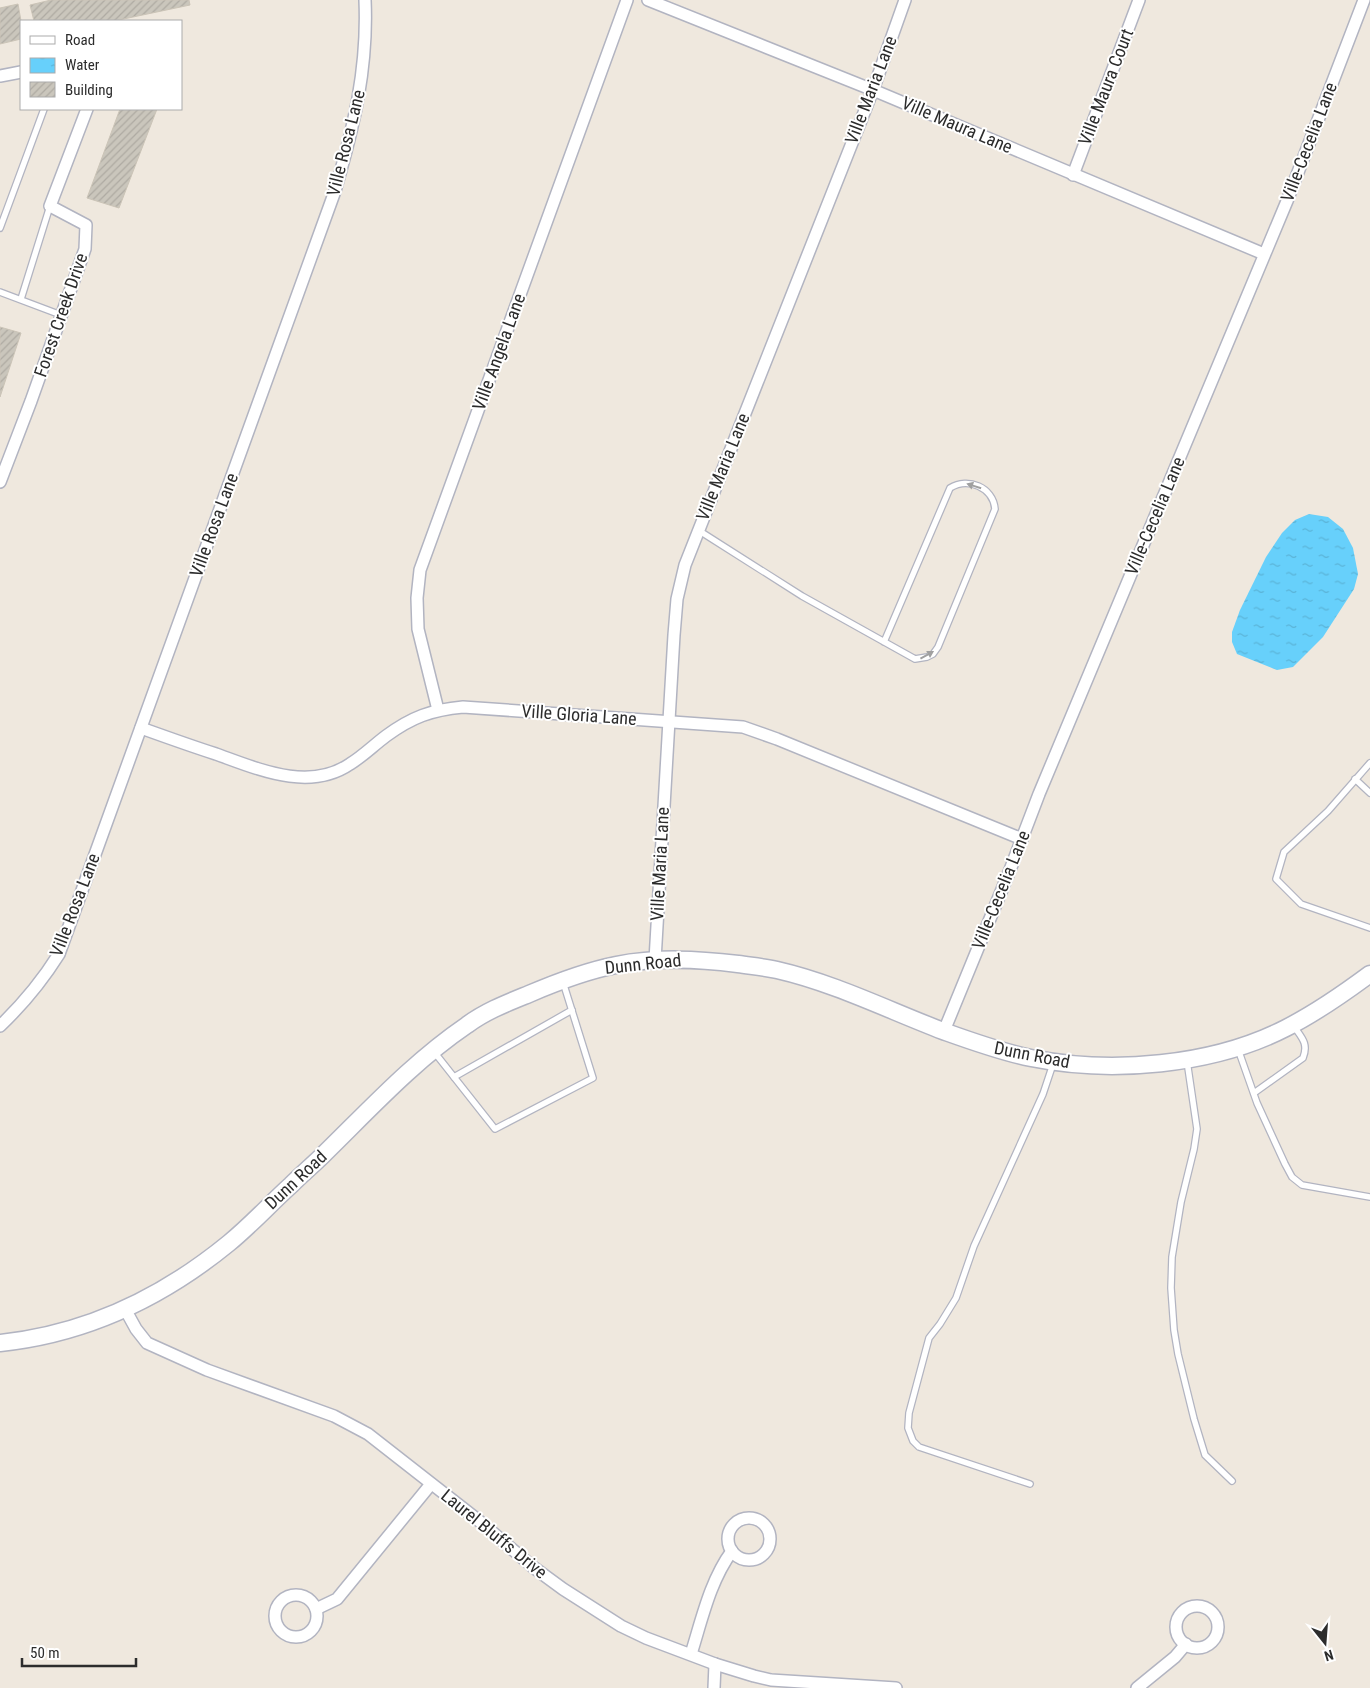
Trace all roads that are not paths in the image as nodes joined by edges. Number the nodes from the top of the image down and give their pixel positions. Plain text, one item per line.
1 (365, 0) edge
2 (627, 0) edge
3 (648, 0) edge
4 (905, 0) edge
5 (1139, 0) edge
6 (1364, 0) edge
7 (20, 72) edge
8 (0, 76) edge
9 (873, 90) junction
10 (44, 110) edge
11 (87, 110) edge
12 (1073, 175) junction
13 (50, 206) junction
14 (0, 228) edge
15 (1264, 254) junction
16 (0, 292) edge
17 (21, 299) junction
18 (62, 315) junction
19 (1, 476) edge
20 (698, 530) junction
21 (884, 642) junction
22 (438, 710) junction
23 (670, 720) junction
24 (141, 728) junction
25 (1370, 763) edge
26 (1355, 779) junction
27 (1370, 793) edge
28 (1022, 839) junction
29 (1370, 928) edge
30 (655, 960) junction
31 (1370, 974) edge
32 (563, 980) junction
33 (572, 1010) junction
34 (1292, 1024) junction
35 (0, 1026) edge
36 (944, 1031) junction
37 (1238, 1047) junction
38 (433, 1050) junction
39 (1187, 1059) junction
40 (1054, 1062) junction
41 (454, 1077) junction
42 (1254, 1093) junction
43 (1370, 1197) edge
44 (125, 1310) junction
45 (0, 1343) edge
46 (1232, 1482) dead end
47 (431, 1484) junction
48 (1030, 1484) dead end
49 (732, 1551) dead end
50 (316, 1609) dead end
51 (1186, 1644) dead end
52 (691, 1654) junction
53 (715, 1664) junction
54 (769, 1684) edge
55 (714, 1688) edge
56 (896, 1688) edge
57 (1137, 1688) edge

1 - 24 street, Ville Rosa Lane
2 - 22 street, Ville Angela Lane
3 - 9 street, Ville Maura Lane
4 - 9 street, Ville Maria Lane
5 - 12 street, Ville Maura Court
6 - 15 street, Ville-Cecelia Lane
7 - 8 street
9 - 12 street, Ville Maura Lane
9 - 20 street, Ville Maria Lane
10 - 14 lane
11 - 13 street
12 - 15 street, Ville Maura Lane
13 - 17 lane
13 - 18 street, Forest Creek Drive
15 - 28 street, Ville-Cecelia Lane
16 - 17 lane
17 - 18 lane
18 - 19 street, Forest Creek Drive
20 - 21 lane
20 - 23 street, Ville Maria Lane
21 -> 21 lane
22 - 23 street, Ville Gloria Lane
22 - 24 street, Ville Gloria Lane
23 - 28 street, Ville Gloria Lane
23 - 30 street, Ville Maria Lane
24 - 35 street, Ville Rosa Lane
25 - 26 lane
26 - 27 lane
26 - 29 lane
28 - 36 street, Ville-Cecelia Lane
30 - 32 street, Dunn Road
30 - 36 street, Dunn Road
31 - 34 street, Dunn Road
32 - 33 lane
32 - 38 street, Dunn Road
33 - 41 lane
33 - 41 lane
34 - 37 street, Dunn Road
34 - 42 lane
36 - 40 street, Dunn Road
37 - 39 street, Dunn Road
37 - 42 lane
38 - 41 lane
38 - 44 street, Dunn Road
39 - 40 street, Dunn Road
39 - 46 lane
40 - 48 lane
42 - 43 lane
44 - 45 street, Dunn Road
44 - 47 street, Laurel Bluffs Drive
47 - 50 street
47 - 52 street, Laurel Bluffs Drive
49 - 52 street
51 - 57 street
52 - 53 street, Laurel Bluffs Drive
53 - 54 street, Laurel Bluffs Drive
53 - 55 street
54 - 56 street, Laurel Bluffs Drive

